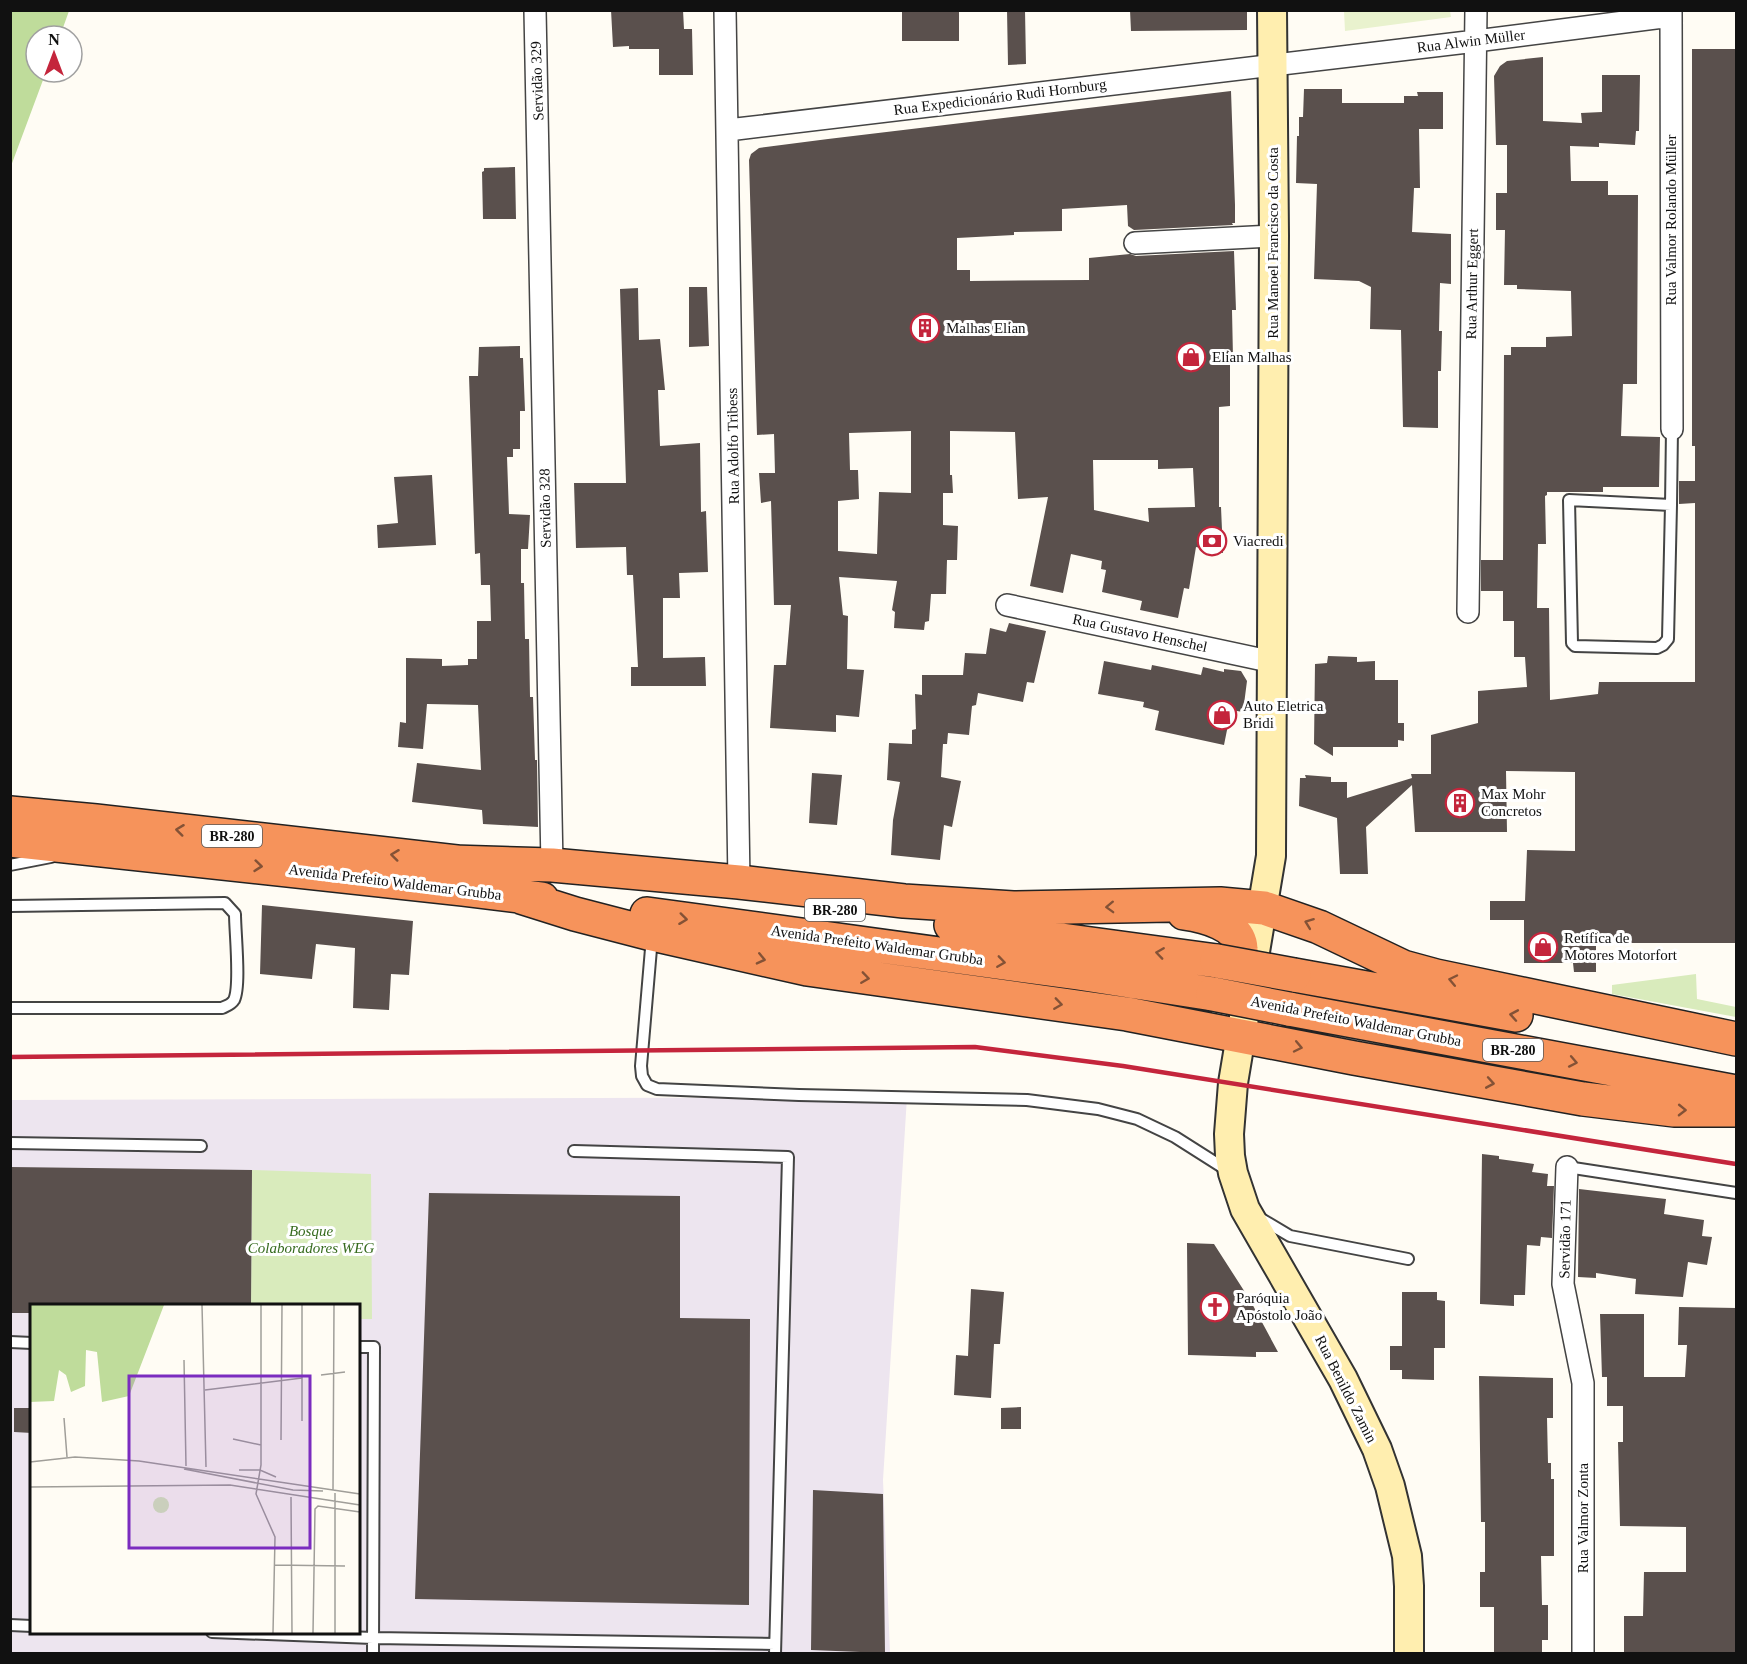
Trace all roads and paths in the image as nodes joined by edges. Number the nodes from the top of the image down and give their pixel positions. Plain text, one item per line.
1 (535, 10) edge
2 (724, 10) edge
3 (1272, 10) edge
4 (1476, 10) edge
5 (1671, 13) edge
6 (1476, 41) junction
7 (1272, 64) junction
8 (728, 130) junction
9 (539, 152) joint
10 (1274, 236) junction
11 (1135, 243) dead end
12 (1672, 429) joint
13 (1671, 505) junction
14 (1007, 605) dead end
15 (1468, 612) dead end
16 (1273, 662) junction
17 (10, 813) edge
18 (10, 840) edge
19 (96, 848) junction
20 (453, 862) junction
21 (10, 865) edge
22 (552, 866) junction
23 (739, 882) junction
24 (521, 897) junction
25 (10, 906) edge
26 (1144, 906) junction
27 (1264, 908) junction
28 (652, 934) junction
29 (10, 1008) edge
30 (1204, 1028) junction
31 (1241, 1035) junction
32 (1737, 1039) edge
33 (1737, 1056) edge
34 (1737, 1092) edge
35 (1737, 1110) edge
36 (10, 1143) edge
37 (201, 1146) dead end
38 (574, 1151) dead end
39 (1567, 1167) joint
40 (1233, 1173) junction
41 (1737, 1193) edge
42 (1245, 1209) junction
43 (1408, 1258) dead end
44 (10, 1342) edge
45 (30, 1343) edge
46 (360, 1347) edge
47 (1582, 1383) joint
48 (10, 1625) edge
49 (30, 1626) edge
50 (266, 1634) edge
51 (373, 1638) junction
52 (775, 1649) edge
53 (373, 1653) edge
54 (1408, 1653) edge
55 (1583, 1653) edge

1 - 9 street, Servidão 329
2 - 8 street, Rua Adolfo Tribess
3 - 7 main road, Rua Manoel Francisco da Costa
4 - 6 street, Rua Arthur Eggert
5 - 6 street, Rua Alwin Müller
5 - 12 street, Rua Valmor Rolando Müller
6 - 7 street, Rua Alwin Müller
6 - 15 street, Rua Arthur Eggert
7 - 8 street, Rua Expedicionário Rudi Hornburg
7 - 10 main road, Rua Manoel Francisco da Costa
8 - 23 street, Rua Adolfo Tribess
9 - 22 street, Servidão 328
10 - 11 street
10 - 16 main road, Rua Manoel Francisco da Costa
12 - 13 lane
13 - 13 lane
14 - 16 street, Rua Gustavo Henschel
16 - 27 main road, Rua Manoel Francisco da Costa
20 -> 17 highway, Avenida Prefeito Waldemar Grubba / BR-280
18 - 19 highway, Avenida Prefeito Waldemar Grubba / BR-280
19 - 21 lane
19 -> 24 highway, Avenida Prefeito Waldemar Grubba / BR-280
20 - 22 highway
33 -> 20 highway, Avenida Prefeito Waldemar Grubba / BR-280, bridge
22 - 23 highway
26 -> 23 highway
24 - 28 highway
24 -> 34 highway, Avenida Prefeito Waldemar Grubba / BR-280, bridge
25 - 29 lane
26 - 27 highway
26 - 30 highway
27 - 31 main road, Rua Manoel Francisco da Costa
32 -> 27 highway
28 -> 30 highway
28 - 40 lane
30 - 31 highway
31 -> 35 highway
31 - 40 main road, Rua Benildo Zamin
36 - 37 lane
38 - 52 lane
39 - 41 lane
39 - 47 street, Servidão 171
40 - 42 main road, Rua Benildo Zamin
42 - 43 lane
42 - 54 main road, Rua Benildo Zamin
44 - 45 lane
46 - 51 lane
47 - 55 street, Rua Valmor Zonta
48 - 49 lane
50 - 51 lane
51 - 52 lane
51 - 53 lane

